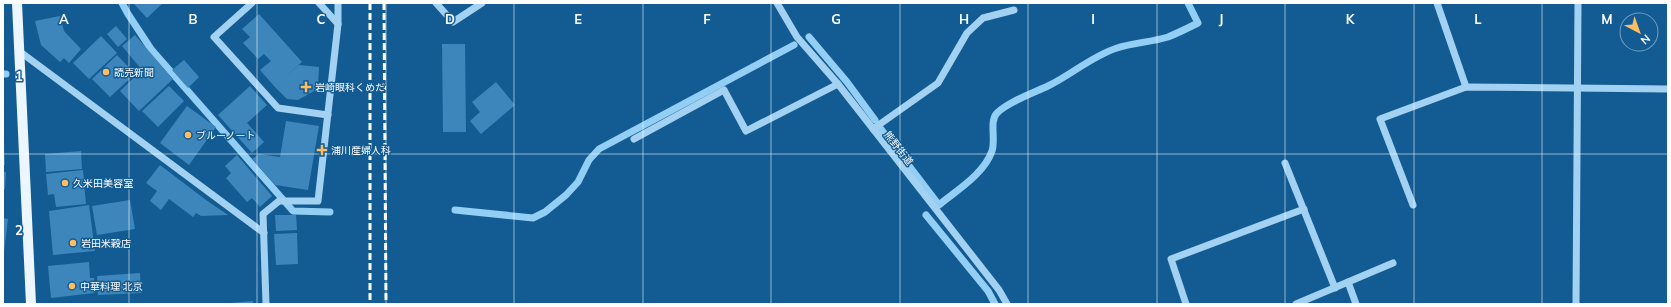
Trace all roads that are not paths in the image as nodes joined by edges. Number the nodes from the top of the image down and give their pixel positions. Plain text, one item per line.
1 (17, 3) edge
2 (252, 3) edge
3 (319, 3) edge
4 (338, 3) edge
5 (436, 3) edge
6 (482, 3) edge
7 (777, 3) edge
8 (1437, 3) edge
9 (1578, 3) edge
10 (1014, 10) dead end
11 (338, 24) junction
12 (19, 50) junction
13 (838, 84) junction
14 (1466, 87) junction
15 (1577, 88) junction
16 (1668, 89) edge
17 (328, 115) junction
18 (872, 130) junction
19 (634, 139) dead end
20 (1285, 163) dead end
21 (1414, 205) dead end
22 (1304, 209) junction
23 (264, 233) junction
24 (1393, 263) dead end
25 (1348, 282) junction
26 (1335, 288) junction
27 (31, 304) edge
28 (266, 304) edge
29 (1007, 304) edge
30 (1186, 304) edge
31 (1296, 304) edge
32 (1356, 304) edge
33 (1576, 304) edge

1 - 12 main road
2 - 17 street
3 - 11 street
4 - 11 street
5 - 6 street
7 - 13 street, 熊野街道
8 - 14 street
9 - 15 street
10 - 18 street
11 - 17 street
12 - 23 street
12 - 27 main road
13 - 18 street, 熊野街道
13 - 19 street
14 - 15 street
14 - 21 street
15 - 16 street
15 - 33 street
17 - 23 street
18 - 29 street, 熊野街道
20 - 22 street
22 - 26 street
22 - 30 street
23 - 28 street
24 - 25 street
25 - 26 street
25 - 32 street
26 - 31 street

